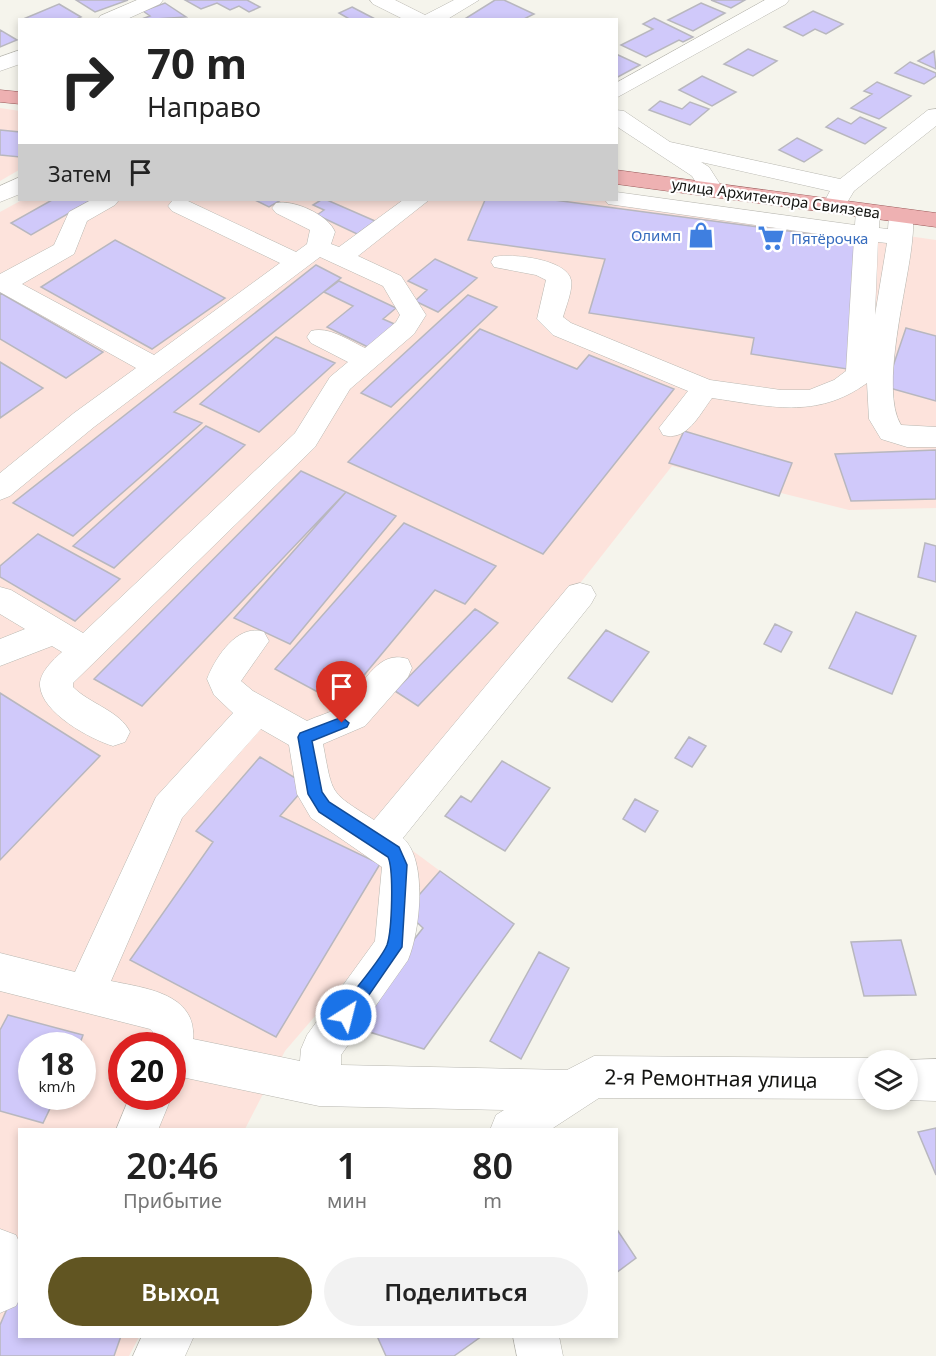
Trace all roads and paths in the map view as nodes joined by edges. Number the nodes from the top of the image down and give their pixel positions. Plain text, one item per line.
1 (153, 0) edge
2 (380, 0) edge
3 (469, 0) edge
4 (779, 0) edge
5 (112, 18) edge
6 (417, 18) edge
7 (434, 18) edge
8 (18, 57) edge
9 (0, 64) edge
10 (618, 91) edge
11 (0, 96) edge
12 (18, 99) edge
13 (936, 115) edge
14 (618, 117) edge
15 (664, 147) junction
16 (618, 177) edge
17 (18, 185) edge
18 (711, 189) junction
19 (0, 195) edge
20 (839, 196) junction
21 (618, 199) edge
22 (105, 201) edge
23 (415, 201) edge
24 (180, 207) dead end
25 (284, 208) dead end
26 (936, 220) edge
27 (868, 222) junction
28 (901, 227) junction
29 (330, 252) junction
30 (297, 262) junction
31 (503, 262) dead end
32 (2, 283) edge
33 (320, 337) dead end
34 (367, 360) junction
35 (155, 367) junction
36 (705, 388) junction
37 (673, 428) dead end
38 (936, 437) edge
39 (0, 489) edge
40 (580, 595) dead end
41 (0, 599) edge
42 (54, 631) junction
43 (253, 641) dead end
44 (86, 650) junction
45 (0, 653) edge
46 (396, 668) dead end
47 (257, 710) junction
48 (113, 732) dead end
49 (305, 737) junction
50 (379, 841) junction
51 (0, 972) edge
52 (85, 994) junction
53 (173, 1032) edge
54 (186, 1058) edge
55 (858, 1079) edge
56 (918, 1080) edge
57 (936, 1080) edge
58 (319, 1085) junction
59 (571, 1091) junction
60 (145, 1110) edge
61 (523, 1126) edge
62 (138, 1128) edge
63 (0, 1251) edge
64 (0, 1290) edge
65 (170, 1338) edge
66 (536, 1338) edge
67 (156, 1356) edge
68 (540, 1356) edge

1 - 5 street
2 - 6 street
3 - 7 street
4 - 10 street
8 - 9 street
11 - 12 main road
13 - 20 street
14 - 15 street
15 - 18 street
15 - 20 street
16 - 18 main road, улица Архитектора Свиязева
17 - 19 street
18 - 20 main road, улица Архитектора Свиязева
20 - 27 main road, улица Архитектора Свиязева
21 - 27 street
22 - 32 street
23 - 29 street
24 - 30 street
25 - 29 street
26 - 28 main road, улица Архитектора Свиязева
27 - 28 street
27 - 36 street
28 - 38 street
29 - 30 street
29 - 34 street
30 - 35 street
31 - 36 street
32 - 35 street
33 - 34 street
34 - 44 street
35 - 39 street
36 - 37 street
40 - 50 street
41 - 42 street
42 - 44 street
42 - 45 street
43 - 47 street
44 - 48 street
46 - 49 street
47 - 49 street
47 - 52 street
49 - 50 street
50 - 58 street
51 - 52 street
52 - 53 street
54 - 58 street
55 - 59 street, 2-я Ремонтная улица
56 - 57 street
58 - 59 street
59 - 61 street, 2-я Ремонтная улица
60 - 62 street
63 - 64 street
65 - 67 street
66 - 68 street

